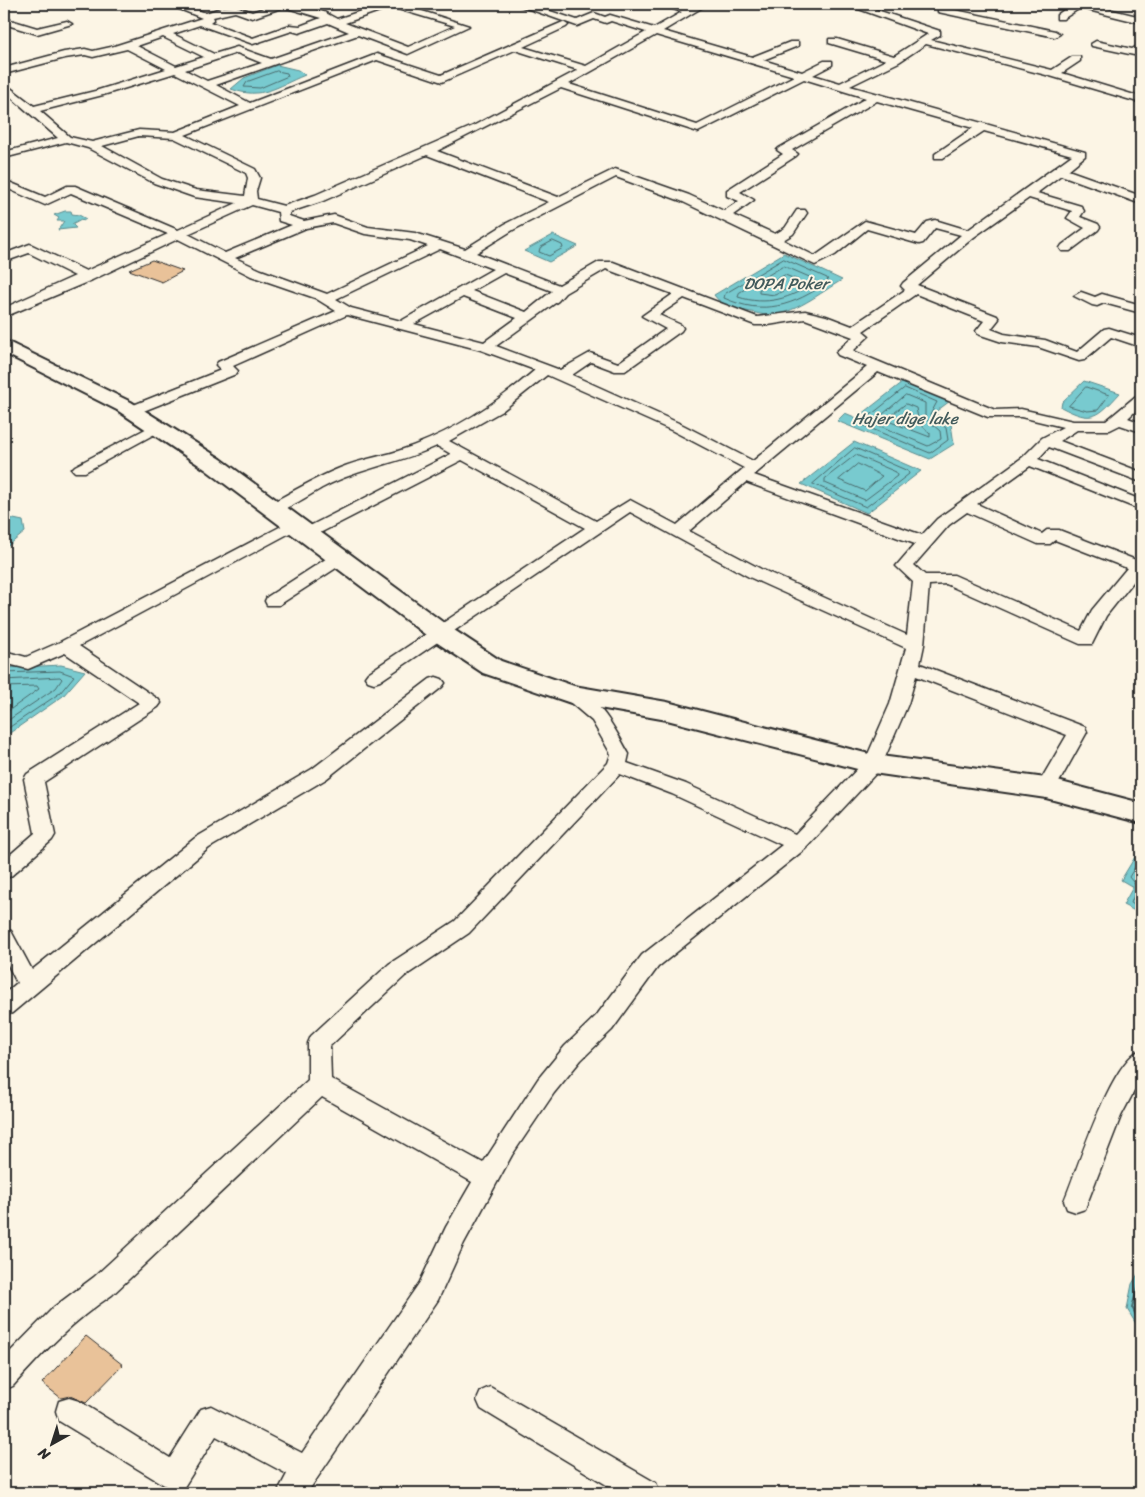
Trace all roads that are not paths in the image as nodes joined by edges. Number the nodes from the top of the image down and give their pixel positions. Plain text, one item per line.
1 (172, 4) edge
2 (248, 4) edge
3 (283, 4) edge
4 (364, 4) edge
5 (430, 4) edge
6 (520, 4) edge
7 (664, 4) edge
8 (703, 4) edge
9 (850, 4) edge
10 (951, 4) edge
11 (1078, 4) edge
12 (236, 9) junction
13 (410, 11) junction
14 (689, 11) junction
15 (934, 13) junction
16 (1060, 17) dead end
17 (203, 19) junction
18 (330, 20) junction
19 (1141, 20) edge
20 (4, 21) edge
21 (67, 24) dead end
22 (911, 24) junction
23 (562, 25) dead end
24 (654, 31) junction
25 (358, 32) junction
26 (166, 34) junction
27 (1055, 34) dead end
28 (858, 38) dead end
29 (833, 41) dead end
30 (924, 41) junction
31 (794, 44) dead end
32 (1096, 44) dead end
33 (130, 46) junction
34 (514, 47) junction
35 (1141, 47) edge
36 (401, 48) junction
37 (907, 51) junction
38 (213, 57) junction
39 (379, 58) junction
40 (1076, 58) dead end
41 (754, 60) junction
42 (895, 60) junction
43 (271, 62) junction
44 (828, 63) dead end
45 (175, 69) junction
46 (586, 69) junction
47 (4, 71) edge
48 (1054, 74) junction
49 (802, 76) junction
50 (559, 84) junction
51 (206, 85) junction
52 (4, 86) edge
53 (840, 87) junction
54 (875, 97) junction
55 (1141, 100) edge
56 (248, 106) junction
57 (30, 110) junction
58 (982, 127) junction
59 (176, 135) junction
60 (66, 139) junction
61 (92, 146) junction
62 (427, 151) junction
63 (4, 155) edge
64 (939, 156) dead end
65 (1060, 171) junction
66 (4, 183) edge
67 (1028, 194) junction
68 (1141, 200) edge
69 (251, 201) junction
70 (560, 202) junction
71 (284, 210) junction
72 (801, 213) dead end
73 (726, 215) junction
74 (303, 225) junction
75 (177, 234) junction
76 (970, 234) junction
77 (775, 239) junction
78 (919, 240) junction
79 (439, 245) junction
80 (1066, 248) dead end
81 (950, 250) junction
82 (466, 254) junction
83 (4, 258) edge
84 (224, 258) junction
85 (504, 268) junction
86 (87, 276) junction
87 (915, 289) junction
88 (560, 290) junction
89 (462, 292) junction
90 (682, 294) junction
91 (1081, 296) dead end
92 (326, 299) junction
93 (1141, 308) edge
94 (346, 311) junction
95 (4, 313) edge
96 (527, 317) junction
97 (402, 326) junction
98 (853, 332) junction
99 (1141, 343) edge
100 (4, 346) edge
101 (486, 348) junction
102 (877, 366) junction
103 (545, 369) junction
104 (561, 376) junction
105 (1140, 401) edge
106 (131, 411) junction
107 (1117, 419) junction
108 (1072, 425) junction
109 (157, 428) junction
110 (1141, 428) edge
111 (436, 440) junction
112 (1046, 442) junction
113 (464, 454) junction
114 (1028, 460) junction
115 (80, 469) dead end
116 (750, 473) junction
117 (1141, 477) edge
118 (966, 505) junction
119 (1141, 505) edge
120 (274, 508) junction
121 (596, 527) junction
122 (302, 528) junction
123 (678, 532) junction
124 (925, 542) junction
125 (340, 557) junction
126 (1139, 564) edge
127 (921, 580) junction
128 (273, 601) dead end
129 (439, 632) junction
130 (915, 645) junction
131 (66, 646) junction
132 (4, 657) edge
133 (910, 667) junction
134 (374, 677) dead end
135 (436, 682) dead end
136 (571, 694) junction
137 (873, 764) junction
138 (617, 766) junction
139 (1046, 788) junction
140 (1141, 814) edge
141 (798, 844) junction
142 (4, 871) edge
143 (4, 937) edge
144 (29, 985) junction
145 (4, 1007) edge
146 (1141, 1060) edge
147 (320, 1084) junction
148 (487, 1178) junction
149 (1076, 1201) dead end
150 (4, 1376) edge
151 (490, 1400) dead end
152 (69, 1411) dead end
153 (307, 1470) junction
154 (291, 1493) edge
155 (646, 1493) edge

1 - 17 street
2 - 12 street
3 - 12 street
3 - 18 street
4 - 18 street
5 - 13 street
6 - 24 street
7 - 14 street
8 - 14 street
9 - 22 street
10 - 15 street
11 - 16 street
11 - 19 street
12 - 17 street
13 - 18 street
13 - 36 street
14 - 24 street
15 - 22 street
15 - 27 street
17 - 18 street
17 - 26 street
18 - 25 street
20 - 21 street
22 - 30 street
23 - 34 street
24 - 41 street
24 - 46 street
25 - 36 street
25 - 43 street
26 - 33 street
26 - 38 street
28 - 37 street
29 - 42 street
30 - 37 street
30 - 48 street
31 - 41 street
32 - 35 street
33 - 45 street
33 - 47 street
34 - 39 street
34 - 46 street
36 - 39 street
37 - 42 street
38 - 43 street
38 - 45 street
39 - 56 street
40 - 48 street
41 - 49 street
42 - 53 street
43 - 51 street
44 - 49 street
45 - 51 street
45 - 57 street
46 - 50 street
48 - 55 street
49 - 50 street
49 - 53 street
50 - 62 street
51 - 56 street
52 - 57 street
53 - 54 street
54 - 58 street
54 - 73 street
56 - 59 street
57 - 60 street
58 - 64 street
58 - 65 street
59 - 61 street
59 - 69 street
60 - 61 street
60 - 63 street
61 - 69 street
62 - 70 street
62 - 71 street
65 - 67 street
65 - 68 street
66 - 75 street
67 - 76 street
67 - 80 street
69 - 71 street
69 - 75 street
70 - 73 street
70 - 82 street
71 - 74 street
72 - 77 street
73 - 77 street
74 - 79 street
74 - 84 street
75 - 84 street
75 - 86 street
76 - 78 street
76 - 81 street
77 - 78 street
78 - 81 street
79 - 82 street
79 - 92 street
81 - 87 street
82 - 85 street
83 - 86 street
84 - 92 street
85 - 88 street
85 - 89 street
86 - 95 street
87 - 98 street
87 - 99 street
88 - 90 street
88 - 96 street
89 - 96 street
89 - 97 street
90 - 98 street
90 - 104 street
91 - 93 street
92 - 94 street
94 - 97 street
94 - 106 street
96 - 101 street
97 - 101 street
98 - 102 street
100 - 106 street
101 - 103 street
102 - 108 street
102 - 116 street
103 - 104 street
103 - 111 street
104 - 116 street
105 - 107 street
106 - 109 street
107 - 108 street
107 - 110 street
108 - 112 street
109 - 115 street
109 - 120 street
111 - 113 street
111 - 120 street
112 - 114 street
112 - 117 street
113 - 121 street
113 - 122 street
114 - 118 street
114 - 119 street
116 - 123 street
116 - 124 street
118 - 124 street
118 - 126 street
120 - 122 street
121 - 123 street
121 - 129 street
122 - 125 street
122 - 131 street
123 - 130 street
124 - 127 street
125 - 128 street
125 - 129 street
126 - 127 street
127 - 130 street
129 - 134 street
129 - 136 street
130 - 133 street
131 - 132 street
131 - 142 street
133 - 137 street
133 - 139 street
135 - 144 street
136 - 137 street
136 - 138 street
137 - 139 street
137 - 141 street
138 - 141 street
138 - 147 street
139 - 140 street
141 - 148 street
143 - 144 street
144 - 145 street
146 - 149 street
147 - 148 street
147 - 150 street
148 - 153 street
151 - 155 street
152 - 153 street
153 - 154 street

